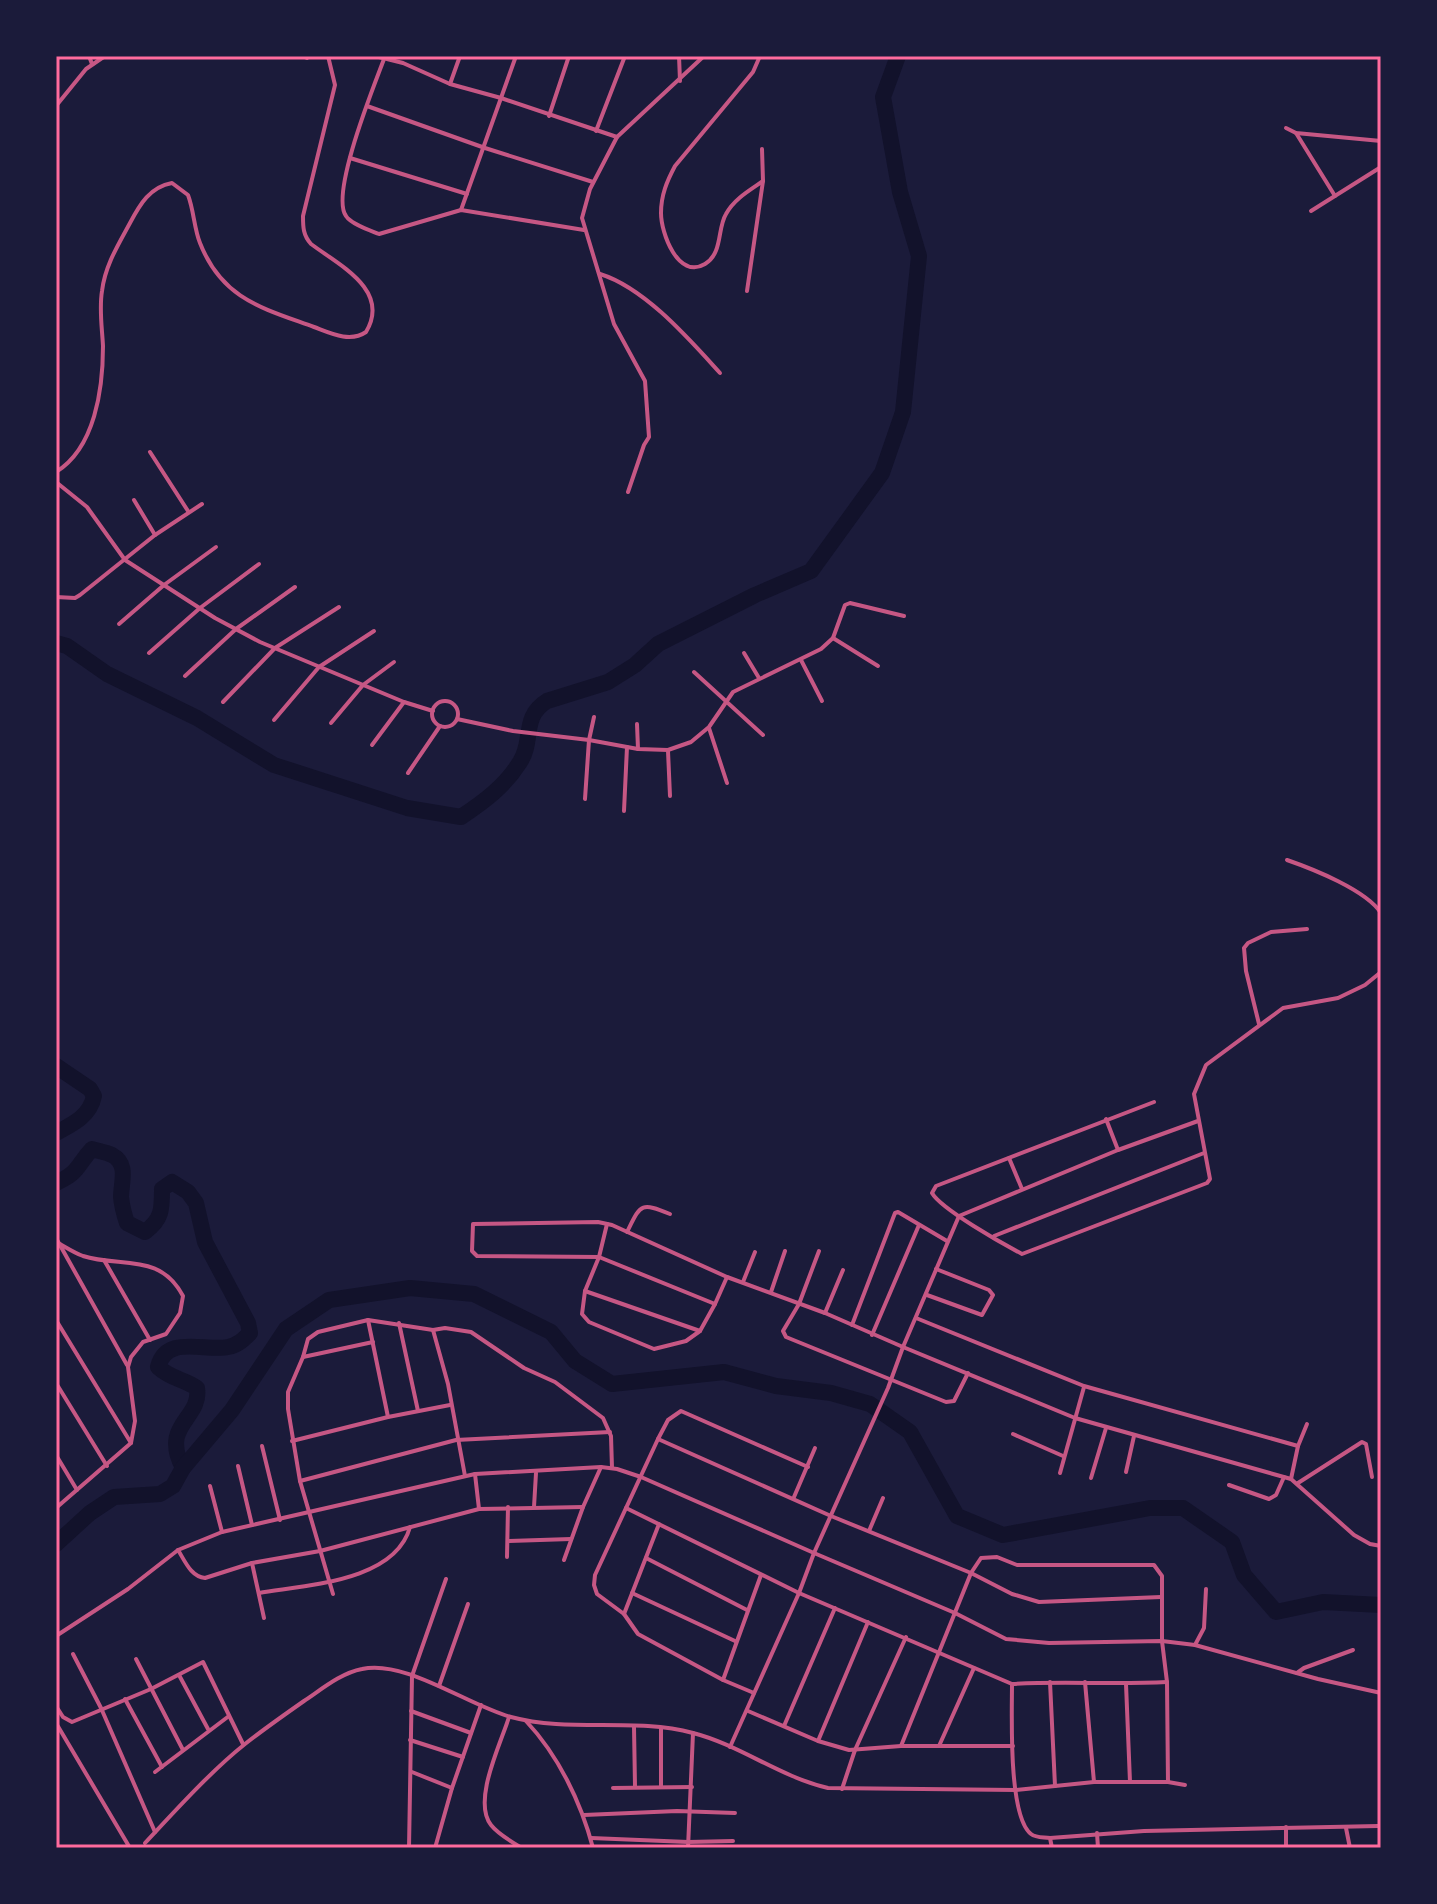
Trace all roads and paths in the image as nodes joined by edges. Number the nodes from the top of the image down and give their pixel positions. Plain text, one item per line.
1 (89, 56) edge
2 (105, 56) edge
3 (328, 56) edge
4 (375, 56) edge
5 (405, 56) edge
6 (460, 56) edge
7 (516, 56) edge
8 (569, 56) edge
9 (625, 56) edge
10 (679, 56) edge
11 (704, 56) edge
12 (760, 56) edge
13 (384, 59) junction
14 (403, 63) junction
15 (92, 64) junction
16 (680, 81) junction
17 (450, 84) junction
18 (501, 98) junction
19 (56, 106) edge
20 (367, 106) junction
21 (549, 116) junction
22 (1286, 128) dead end
23 (596, 131) junction
24 (1296, 133) junction
25 (617, 137) junction
26 (1381, 141) edge
27 (485, 148) junction
28 (762, 149) dead end
29 (349, 158) junction
30 (1381, 167) edge
31 (763, 181) junction
32 (593, 182) junction
33 (467, 194) junction
34 (1335, 196) junction
35 (461, 210) junction
36 (1311, 211) dead end
37 (584, 230) junction
38 (600, 274) junction
39 (747, 291) dead end
40 (720, 373) dead end
41 (150, 452) dead end
42 (56, 472) edge
43 (56, 482) edge
44 (628, 492) dead end
45 (134, 500) dead end
46 (202, 504) dead end
47 (188, 511) junction
48 (155, 535) junction
49 (216, 547) dead end
50 (125, 560) junction
51 (259, 564) dead end
52 (164, 585) junction
53 (295, 587) dead end
54 (56, 597) edge
55 (339, 607) dead end
56 (200, 608) junction
57 (904, 616) dead end
58 (119, 624) dead end
59 (236, 629) junction
60 (374, 631) dead end
61 (833, 638) junction
62 (275, 648) junction
63 (149, 653) dead end
64 (744, 653) dead end
65 (801, 660) junction
66 (394, 662) dead end
67 (878, 666) dead end
68 (319, 667) junction
69 (694, 672) dead end
70 (185, 676) dead end
71 (759, 678) junction
72 (363, 685) junction
73 (727, 700) junction
74 (822, 701) dead end
75 (223, 702) dead end
76 (404, 702) junction
77 (433, 711) junction
78 (594, 717) dead end
79 (457, 719) junction
80 (274, 720) dead end
81 (331, 723) dead end
82 (637, 724) dead end
83 (440, 726) junction
84 (709, 727) junction
85 (763, 735) dead end
86 (589, 740) junction
87 (372, 745) dead end
88 (627, 747) junction
89 (638, 749) junction
90 (668, 750) junction
91 (408, 773) dead end
92 (727, 783) dead end
93 (670, 796) dead end
94 (585, 799) dead end
95 (624, 811) dead end
96 (1287, 860) dead end
97 (1381, 913) edge
98 (1307, 929) dead end
99 (1381, 972) edge
100 (1259, 1024) junction
101 (1154, 1102) dead end
102 (1106, 1119) junction
103 (1198, 1121) junction
104 (1118, 1150) junction
105 (1204, 1153) junction
106 (1009, 1158) junction
107 (1022, 1189) junction
108 (670, 1214) dead end
109 (959, 1216) junction
110 (607, 1224) junction
111 (919, 1225) junction
112 (627, 1232) junction
113 (993, 1236) junction
114 (56, 1238) edge
115 (947, 1241) junction
116 (58, 1246) edge
117 (785, 1251) dead end
118 (819, 1251) dead end
119 (755, 1252) dead end
120 (599, 1257) junction
121 (104, 1260) junction
122 (936, 1269) junction
123 (843, 1270) dead end
124 (727, 1277) junction
125 (743, 1282) junction
126 (585, 1291) junction
127 (771, 1292) junction
128 (927, 1295) junction
129 (715, 1304) junction
130 (799, 1304) junction
131 (825, 1313) junction
132 (916, 1318) junction
133 (56, 1320) edge
134 (368, 1320) junction
135 (399, 1323) junction
136 (852, 1325) junction
137 (433, 1330) junction
138 (700, 1331) junction
139 (872, 1335) junction
140 (150, 1340) junction
141 (373, 1342) junction
142 (903, 1347) junction
143 (303, 1357) junction
144 (128, 1367) junction
145 (968, 1373) junction
146 (891, 1381) junction
147 (56, 1383) edge
148 (1084, 1386) junction
149 (450, 1405) junction
150 (418, 1411) junction
151 (388, 1417) junction
152 (1075, 1418) junction
153 (1307, 1424) dead end
154 (1106, 1428) junction
155 (610, 1432) junction
156 (1013, 1434) dead end
157 (1134, 1436) junction
158 (658, 1439) junction
159 (456, 1440) junction
160 (292, 1441) junction
161 (131, 1443) junction
162 (262, 1446) dead end
163 (1298, 1446) junction
164 (815, 1448) dead end
165 (56, 1455) edge
166 (1063, 1456) junction
167 (107, 1466) junction
168 (238, 1466) dead end
169 (601, 1467) junction
170 (808, 1467) junction
171 (612, 1468) junction
172 (1126, 1472) dead end
173 (536, 1473) junction
174 (1060, 1473) dead end
175 (475, 1474) junction
176 (465, 1476) junction
177 (641, 1477) junction
178 (1284, 1477) junction
179 (1372, 1477) dead end
180 (1091, 1478) dead end
181 (1291, 1479) junction
182 (300, 1481) junction
183 (1298, 1483) junction
184 (1229, 1485) dead end
185 (210, 1486) dead end
186 (77, 1490) junction
187 (794, 1498) junction
188 (883, 1498) dead end
189 (508, 1507) junction
190 (534, 1507) junction
191 (583, 1507) junction
192 (56, 1508) edge
193 (626, 1508) junction
194 (479, 1509) junction
195 (309, 1513) junction
196 (831, 1516) junction
197 (280, 1520) junction
198 (659, 1524) junction
199 (252, 1525) junction
200 (410, 1527) junction
201 (869, 1531) junction
202 (222, 1532) junction
203 (571, 1539) junction
204 (509, 1541) junction
205 (1381, 1546) edge
206 (178, 1550) junction
207 (320, 1551) junction
208 (814, 1553) junction
209 (507, 1557) dead end
210 (646, 1558) junction
211 (564, 1560) dead end
212 (252, 1563) junction
213 (971, 1573) junction
214 (761, 1575) junction
215 (446, 1579) dead end
216 (330, 1582) junction
217 (1206, 1589) dead end
218 (259, 1593) junction
219 (632, 1593) junction
220 (799, 1593) junction
221 (333, 1594) dead end
222 (1161, 1597) junction
223 (468, 1604) dead end
224 (835, 1608) junction
225 (747, 1610) junction
226 (955, 1613) junction
227 (624, 1614) junction
228 (264, 1618) dead end
229 (868, 1622) junction
230 (56, 1636) edge
231 (906, 1637) junction
232 (735, 1641) junction
233 (1162, 1641) junction
234 (1195, 1645) junction
235 (1353, 1650) dead end
236 (938, 1652) junction
237 (73, 1654) dead end
238 (136, 1659) dead end
239 (974, 1667) junction
240 (1297, 1673) junction
241 (179, 1675) junction
242 (412, 1676) junction
243 (723, 1680) junction
244 (1050, 1682) junction
245 (1085, 1682) junction
246 (1167, 1682) junction
247 (1012, 1684) junction
248 (1126, 1684) junction
249 (439, 1686) junction
250 (151, 1689) junction
251 (754, 1693) junction
252 (1381, 1693) edge
253 (125, 1699) junction
254 (481, 1705) junction
255 (56, 1706) edge
256 (101, 1708) junction
257 (411, 1711) junction
258 (748, 1711) junction
259 (229, 1716) junction
260 (509, 1717) junction
261 (525, 1720) junction
262 (56, 1723) edge
263 (784, 1726) junction
264 (634, 1727) junction
265 (661, 1728) junction
266 (208, 1730) junction
267 (471, 1733) junction
268 (693, 1733) junction
269 (410, 1740) junction
270 (818, 1741) junction
271 (243, 1745) junction
272 (901, 1746) junction
273 (939, 1746) junction
274 (1013, 1746) junction
275 (730, 1747) junction
276 (183, 1750) junction
277 (855, 1750) junction
278 (463, 1757) junction
279 (162, 1767) junction
280 (155, 1772) dead end
281 (412, 1772) junction
282 (1094, 1782) junction
283 (1130, 1782) junction
284 (1168, 1782) junction
285 (1185, 1785) dead end
286 (635, 1786) junction
287 (661, 1786) junction
288 (1055, 1786) junction
289 (692, 1787) junction
290 (452, 1788) junction
291 (613, 1788) dead end
292 (842, 1789) junction
293 (1016, 1790) junction
294 (691, 1812) junction
295 (735, 1813) dead end
296 (584, 1815) junction
297 (1378, 1826) dead end
298 (1286, 1827) junction
299 (1346, 1828) junction
300 (155, 1832) junction
301 (1097, 1833) junction
302 (591, 1838) junction
303 (1050, 1838) junction
304 (733, 1841) dead end
305 (145, 1843) dead end
306 (688, 1845) edge
307 (130, 1848) edge
308 (409, 1848) edge
309 (435, 1848) edge
310 (522, 1848) edge
311 (593, 1848) edge
312 (1052, 1848) edge
313 (1098, 1848) edge
314 (1286, 1848) edge
315 (1350, 1848) edge

1 - 15 street
2 - 15 street
3 - 42 street
4 - 13 street
5 - 14 street
6 - 17 street
7 - 18 street
8 - 21 street
9 - 23 street
10 - 16 street
11 - 16 street
12 - 31 street
13 - 14 street
13 - 20 street
14 - 17 street
15 - 19 street
16 - 25 street
17 - 18 street
18 - 21 street
18 - 27 street
20 - 27 street
20 - 29 street
21 - 23 street
22 - 24 street
23 - 25 street
24 - 26 street
24 - 34 street
25 - 32 street
27 - 32 street
27 - 33 street
28 - 31 street
29 - 33 street
29 - 35 street
30 - 34 street
31 - 39 street
32 - 37 street
33 - 35 street
34 - 36 street
35 - 37 street
37 - 38 street
38 - 40 street
38 - 44 street
41 - 47 street
43 - 50 street
45 - 48 street
46 - 47 street
47 - 48 street
48 - 50 street
49 - 52 street
50 - 52 street
50 - 54 street
51 - 56 street
52 - 56 street
52 - 58 street
53 - 59 street
55 - 62 street
56 - 59 street
56 - 63 street
57 - 61 street
59 - 62 street
59 - 70 street
60 - 68 street
61 - 65 street
61 - 67 street
62 - 68 street
62 - 75 street
64 - 71 street
65 - 71 street
65 - 74 street
66 - 72 street
68 - 72 street
68 - 80 street
69 - 73 street
71 - 73 street
72 - 76 street
72 - 81 street
73 - 84 street
73 - 85 street
76 - 77 street
76 - 87 street
77 - 79 street
77 - 83 street
78 - 86 street
79 - 83 street
79 - 86 street
82 - 89 street
83 - 91 street
84 - 90 street
84 - 92 street
86 - 88 street
86 - 94 street
88 - 89 street
88 - 95 street
89 - 90 street
90 - 93 street
96 - 97 street
98 - 100 street
99 - 100 street
100 - 103 street
101 - 102 street
102 - 104 street
102 - 106 street
103 - 104 street
103 - 105 street
104 - 107 street
105 - 113 street
105 - 113 street
106 - 107 street
106 - 109 street
107 - 109 street
108 - 112 street
109 - 113 street
109 - 115 street
110 - 112 street
110 - 120 street
110 - 120 street
111 - 115 street
111 - 136 street
111 - 139 street
112 - 124 street
114 - 116 street
115 - 122 street
116 - 121 street
116 - 144 street
117 - 127 street
118 - 130 street
119 - 125 street
120 - 126 street
120 - 129 street
121 - 140 street
121 - 140 street
122 - 128 street
122 - 128 street
123 - 131 street
124 - 125 street
124 - 129 street
125 - 127 street
126 - 138 street
126 - 138 street
127 - 130 street
128 - 132 street
129 - 138 street
130 - 131 street
130 - 146 street
131 - 136 street
132 - 142 street
132 - 148 street
133 - 161 street
134 - 135 street
134 - 141 street
134 - 143 street
135 - 137 street
135 - 150 street
136 - 139 street
137 - 149 street
137 - 155 street
139 - 142 street
140 - 144 street
141 - 143 street
141 - 151 street
142 - 145 street
142 - 146 street
143 - 160 street
144 - 161 street
145 - 146 street
145 - 152 street
146 - 196 street
147 - 167 street
148 - 152 street
148 - 163 street
149 - 150 street
149 - 159 street
150 - 151 street
151 - 160 street
152 - 154 street
152 - 166 street
153 - 163 street
154 - 157 street
154 - 180 street
155 - 159 street
155 - 171 street
156 - 166 street
157 - 172 street
157 - 178 street
158 - 170 street
158 - 177 street
158 - 187 street
159 - 176 street
159 - 182 street
160 - 182 street
161 - 167 street
162 - 197 street
163 - 181 street
164 - 170 street
165 - 186 street
166 - 174 street
167 - 186 street
168 - 199 street
169 - 171 street
169 - 173 street
169 - 191 street
170 - 187 street
171 - 177 street
173 - 175 street
173 - 190 street
175 - 176 street
175 - 194 street
176 - 195 street
177 - 193 street
177 - 208 street
178 - 181 street
178 - 184 street
179 - 183 street
181 - 183 street
182 - 195 street
183 - 205 street
185 - 202 street
186 - 192 street
187 - 196 street
188 - 201 street
189 - 190 street
189 - 194 street
189 - 204 street
190 - 191 street
191 - 203 street
193 - 198 street
193 - 227 street
194 - 200 street
195 - 197 street
195 - 207 street
196 - 201 street
196 - 208 street
197 - 199 street
198 - 210 street
198 - 214 street
199 - 202 street
200 - 207 street
200 - 216 street
201 - 213 street
202 - 206 street
203 - 204 street
203 - 211 street
204 - 209 street
206 - 212 street
206 - 230 street
207 - 212 street
207 - 216 street
208 - 220 street
208 - 226 street
210 - 219 street
210 - 225 street
212 - 218 street
213 - 222 street
213 - 222 street
213 - 226 street
214 - 220 street
214 - 225 street
215 - 242 street
216 - 218 street
216 - 221 street
217 - 234 street
218 - 228 street
219 - 227 street
219 - 232 street
220 - 224 street
220 - 251 street
222 - 233 street
223 - 249 street
224 - 229 street
224 - 263 street
225 - 232 street
226 - 233 street
226 - 236 street
227 - 243 street
229 - 231 street
229 - 270 street
231 - 236 street
231 - 277 street
232 - 243 street
233 - 234 street
233 - 246 street
234 - 240 street
235 - 240 street
236 - 239 street
236 - 272 street
237 - 256 street
238 - 250 street
239 - 247 street
239 - 273 street
240 - 252 street
241 - 250 street
241 - 259 street
241 - 266 street
242 - 249 street
242 - 257 street
242 - 271 street
243 - 251 street
244 - 245 street
244 - 247 street
244 - 288 street
245 - 248 street
245 - 282 street
246 - 248 street
246 - 284 street
247 - 274 street
248 - 283 street
249 - 254 street
250 - 253 street
250 - 276 street
251 - 258 street
253 - 256 street
253 - 279 street
254 - 260 street
254 - 267 street
255 - 256 street
256 - 300 street
257 - 267 street
257 - 269 street
258 - 263 street
258 - 275 street
259 - 266 street
259 - 271 street
260 - 261 street
260 - 310 street
261 - 264 street
261 - 296 street
262 - 307 street
263 - 270 street
264 - 265 street
264 - 286 street
265 - 268 street
265 - 287 street
266 - 276 street
267 - 278 street
268 - 275 street
268 - 289 street
269 - 278 street
269 - 281 street
270 - 277 street
271 - 300 street
272 - 273 street
272 - 277 street
273 - 274 street
274 - 293 street
275 - 292 street
276 - 279 street
277 - 292 street
278 - 290 street
279 - 280 street
281 - 290 street
281 - 308 street
282 - 283 street
282 - 288 street
283 - 284 street
284 - 285 street
286 - 287 street
286 - 291 street
287 - 289 street
288 - 293 street
289 - 294 street
290 - 309 street
292 - 293 street
293 - 303 street
294 - 295 street
294 - 296 street
294 - 306 street
296 - 302 street
297 - 299 street
298 - 299 street
298 - 301 street
298 - 314 street
299 - 315 street
300 - 305 street
301 - 303 street
301 - 313 street
302 - 306 street
302 - 311 street
303 - 312 street
304 - 306 street

